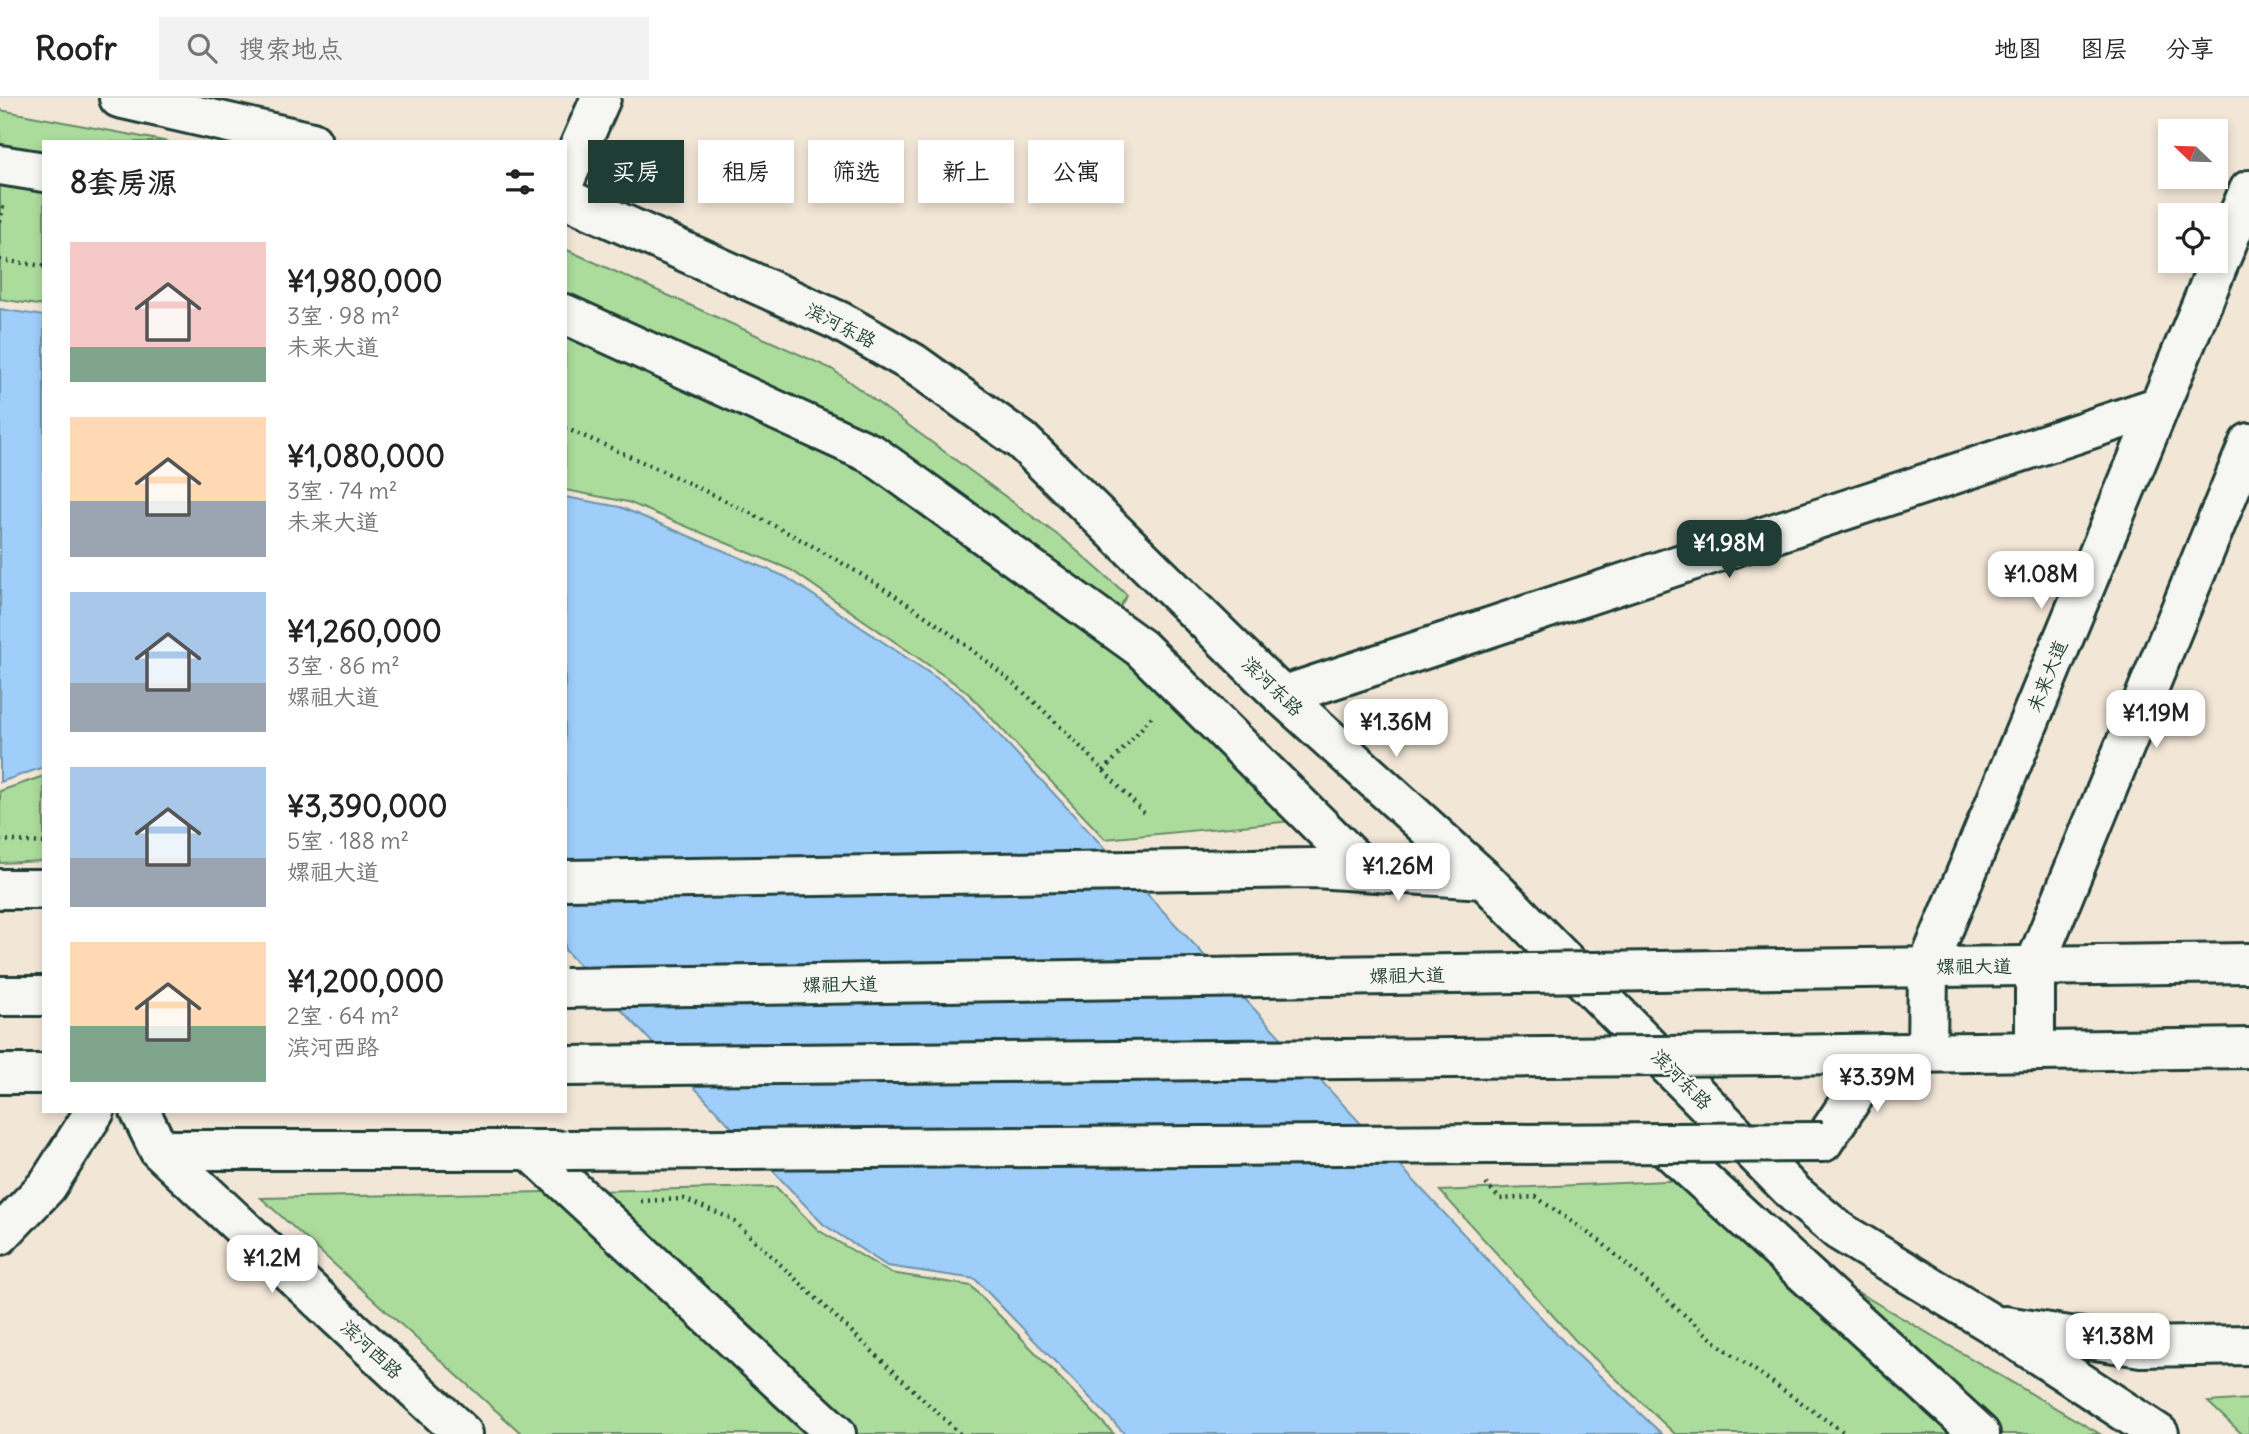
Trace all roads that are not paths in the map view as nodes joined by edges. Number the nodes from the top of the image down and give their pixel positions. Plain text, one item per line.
1 (119, 98) edge
2 (601, 98) edge
3 (303, 140) edge
4 (0, 165) edge
5 (42, 172) edge
6 (567, 175) edge
7 (2249, 190) edge
8 (567, 199) edge
9 (567, 315) edge
10 (2157, 407) junction
11 (2249, 443) edge
12 (1283, 696) junction
13 (1366, 871) junction
14 (1484, 879) junction
15 (567, 880) edge
16 (0, 889) edge
17 (42, 889) edge
18 (2249, 963) edge
19 (2035, 965) junction
20 (1928, 966) junction
21 (567, 988) edge
22 (0, 996) edge
23 (42, 996) edge
24 (2249, 1048) edge
25 (2035, 1051) junction
26 (1927, 1053) junction
27 (1882, 1054) junction
28 (567, 1066) edge
29 (0, 1074) edge
30 (42, 1074) edge
31 (93, 1113) edge
32 (140, 1113) edge
33 (1662, 1143) junction
34 (159, 1150) junction
35 (548, 1150) junction
36 (0, 1235) edge
37 (1992, 1324) junction
38 (2249, 1345) edge
39 (463, 1434) edge
40 (836, 1434) edge
41 (1980, 1434) edge
42 (2159, 1434) edge

1 - 3 main road
2 - 6 main road
4 - 5 main road
7 - 10 main road, 未来大道
8 - 12 main road, 滨河东路
9 - 13 main road
10 - 12 main road
10 - 20 main road, 未来大道
11 - 19 main road
12 - 14 main road, 滨河东路
13 - 14 main road
13 - 15 main road
14 - 37 main road, 滨河东路
16 - 17 main road
18 - 19 main road, 嫘祖大道
19 - 20 main road, 嫘祖大道
19 - 25 main road
20 - 21 main road, 嫘祖大道, bridge
20 - 26 main road, 未来大道
22 - 23 main road
24 - 25 main road
25 - 26 main road
26 - 27 main road
27 - 28 main road, bridge
27 - 33 main road, bridge
29 - 30 main road
31 - 36 main road
32 - 34 main road, 滨河西路
33 - 35 main road, bridge
33 - 41 main road
34 - 35 main road
34 - 39 main road, 滨河西路
35 - 40 main road
37 - 38 main road
37 - 42 main road, 滨河东路

